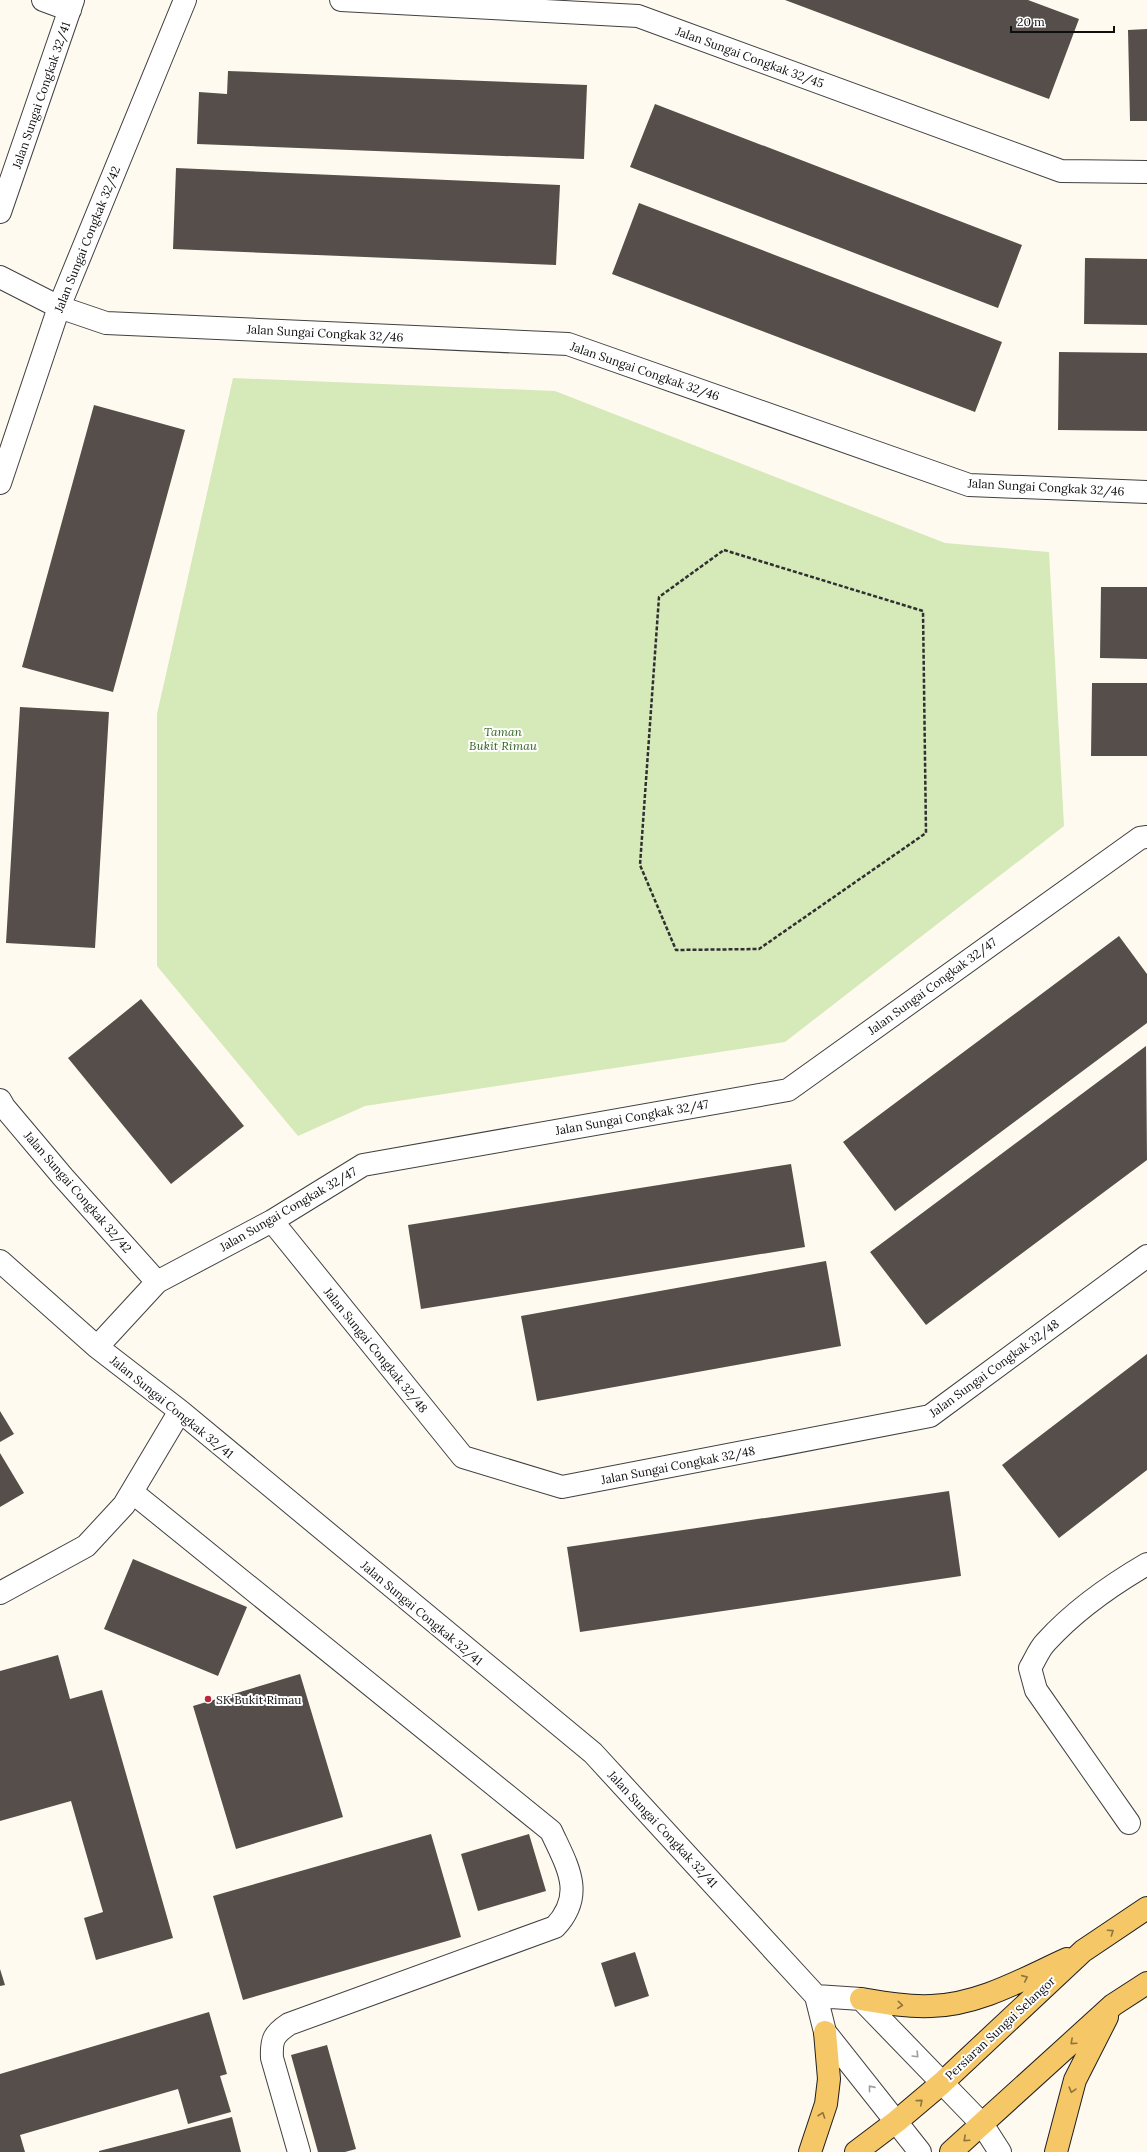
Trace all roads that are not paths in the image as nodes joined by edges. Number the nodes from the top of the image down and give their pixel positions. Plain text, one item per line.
1 (43, 0) edge
2 (185, 0) edge
3 (341, 0) edge
4 (72, 5) edge
5 (1147, 172) edge
6 (0, 212) edge
7 (0, 277) edge
8 (59, 307) junction
9 (0, 482) edge
10 (1147, 492) edge
11 (1147, 837) edge
12 (0, 1100) edge
13 (272, 1220) junction
14 (1147, 1256) edge
15 (0, 1261) edge
16 (158, 1282) junction
17 (97, 1347) junction
18 (180, 1412) junction
19 (132, 1492) junction
20 (1147, 1564) edge
21 (0, 1593) edge
22 (1129, 1824) dead end
23 (1147, 1908) edge
24 (1083, 1951) junction
25 (1147, 1983) edge
26 (816, 1996) junction
27 (861, 1999) junction
28 (1113, 2005) junction
29 (825, 2032) junction
30 (942, 2083) junction
31 (897, 2121) junction
32 (982, 2124) junction
33 (299, 2152) edge
34 (810, 2152) edge
35 (856, 2152) edge
36 (920, 2152) edge
37 (951, 2152) edge
38 (1000, 2152) edge
39 (1056, 2152) edge

1 - 4 street
2 - 8 street, Jalan Sungai Congkak 32/42
3 - 5 street, Jalan Sungai Congkak 32/45
4 - 6 street, Jalan Sungai Congkak 32/41
7 - 8 street, Jalan Sungai Congkak 32/46
8 - 9 street, Jalan Sungai Congkak 32/42
8 - 10 street, Jalan Sungai Congkak 32/46
11 - 13 street, Jalan Sungai Congkak 32/47
12 - 16 street, Jalan Sungai Congkak 32/42
13 - 14 street, Jalan Sungai Congkak 32/48
13 - 16 street, Jalan Sungai Congkak 32/47
15 - 17 street, Jalan Sungai Congkak 32/41
16 - 17 street, Jalan Sungai Congkak 32/47
17 - 18 street, Jalan Sungai Congkak 32/41
18 - 19 street
18 - 26 street, Jalan Sungai Congkak 32/41
19 - 21 street
19 - 33 street
20 - 22 street
24 -> 23 main road, Persiaran Sungai Selangor
27 -> 24 main road
24 - 30 main road, Persiaran Sungai Selangor
25 - 28 main road
26 - 27 street
26 - 29 street
27 -> 30 street
28 -> 32 main road
28 -> 39 main road
31 -> 29 street
34 -> 29 main road
31 -> 30 main road, Persiaran Sungai Selangor
30 - 32 street
31 - 35 main road, Persiaran Sungai Selangor
31 - 36 street
32 -> 37 main road
32 - 38 street

